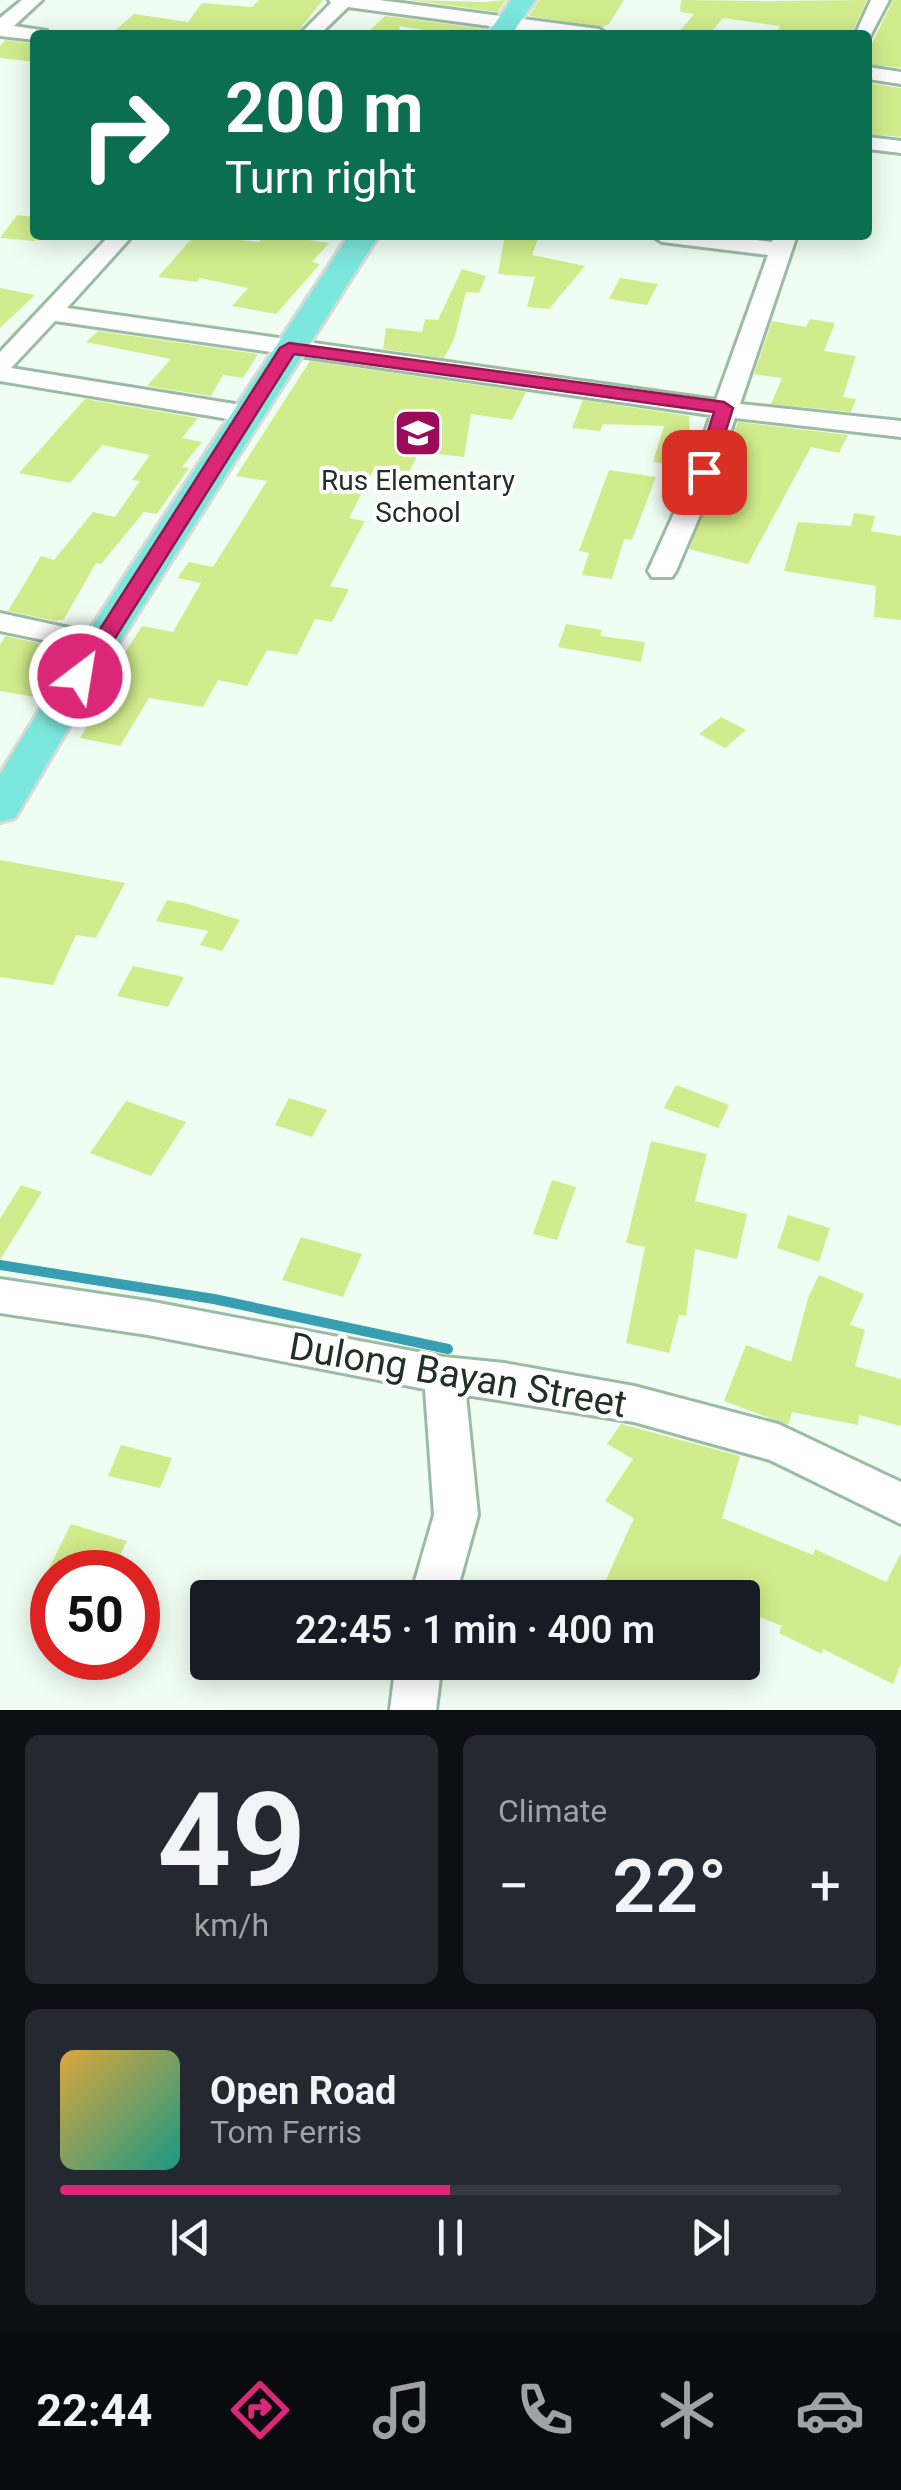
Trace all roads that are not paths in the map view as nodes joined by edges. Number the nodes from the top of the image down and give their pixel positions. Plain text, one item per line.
1 (33, 0) edge
2 (341, 0) edge
3 (523, 0) edge
4 (880, 0) edge
5 (0, 29) edge
6 (503, 29) edge
7 (313, 30) edge
8 (866, 30) edge
9 (30, 34) edge
10 (872, 74) edge
11 (901, 78) edge
12 (872, 143) edge
13 (901, 147) edge
14 (117, 240) edge
15 (361, 240) edge
16 (738, 240) edge
17 (783, 243) edge
18 (51, 313) junction
19 (289, 348) junction
20 (0, 366) edge
21 (0, 374) edge
22 (724, 408) junction
23 (247, 414) junction
24 (901, 429) edge
25 (662, 571) dead end
26 (0, 622) edge
27 (100, 643) junction
28 (0, 808) edge
29 (0, 1296) edge
30 (444, 1375) junction
31 (901, 1504) edge
32 (437, 1580) edge
33 (417, 1680) edge
34 (413, 1710) edge

1 - 5 street
2 - 6 street
2 - 7 street
3 - 6 main road
4 - 8 street
5 - 9 street
10 - 11 street
12 - 13 street
14 - 18 street
15 - 19 main road
16 - 17 street
17 - 22 street
18 - 19 street
18 - 20 street
19 - 22 street
19 - 23 main road
21 - 23 street
22 - 24 street
22 - 25 street
23 - 27 main road
26 - 27 street
27 - 28 main road
29 - 30 street, Dulong Bayan Street
30 - 31 street, Dulong Bayan Street
30 - 32 street
33 - 34 street

